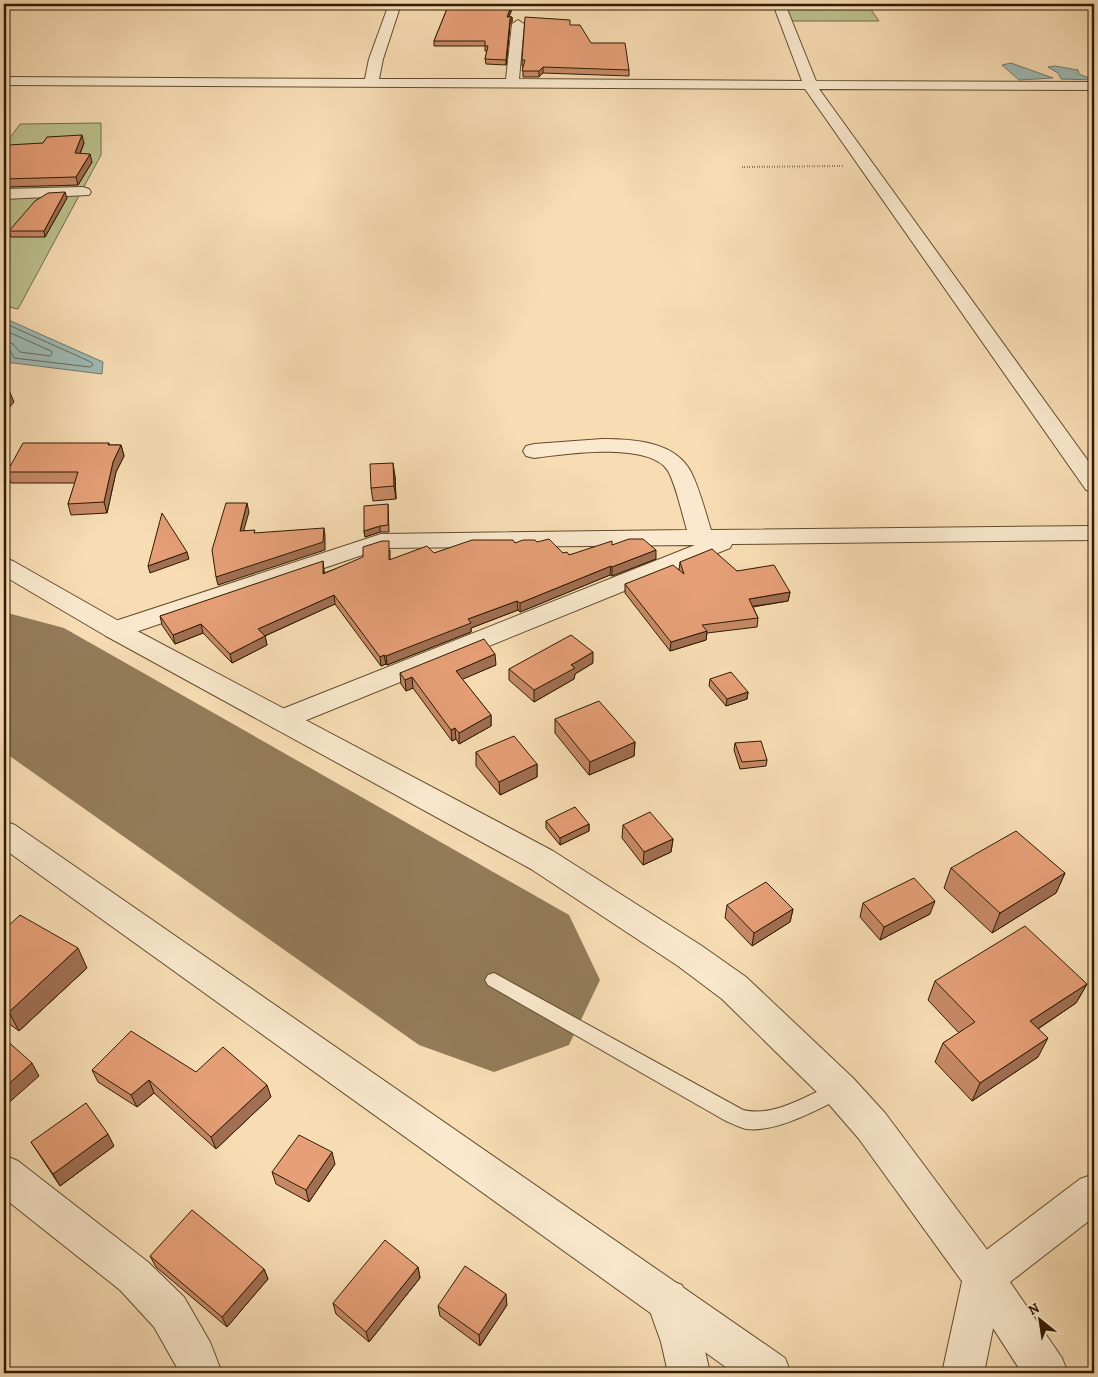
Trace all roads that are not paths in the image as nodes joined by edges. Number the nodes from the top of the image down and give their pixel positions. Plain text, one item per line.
1 (394, 4) edge
2 (779, 4) edge
3 (518, 24) dead end
4 (4, 81) edge
5 (372, 83) junction
6 (512, 83) junction
7 (811, 84) junction
8 (1094, 86) edge
9 (83, 192) dead end
10 (4, 194) edge
11 (534, 451) dead end
12 (1094, 485) edge
13 (1094, 533) edge
14 (702, 538) junction
15 (734, 538) junction
16 (4, 566) edge
17 (115, 630) junction
18 (282, 720) junction
19 (4, 833) edge
20 (494, 980) dead end
21 (840, 1090) junction
22 (4, 1174) edge
23 (1094, 1193) edge
24 (983, 1277) junction
25 (667, 1300) junction
26 (201, 1373) edge
27 (689, 1373) edge
28 (770, 1373) edge
29 (963, 1373) edge
30 (1047, 1373) edge

1 - 5 street
2 - 7 street
3 - 6 street
4 - 5 street
5 - 6 street
6 - 7 street
7 - 8 street
7 - 12 street
9 - 10 street
11 - 14 street
13 - 15 street
14 - 15 street
14 - 17 street
15 - 18 street
16 - 17 street
17 - 18 street
18 - 21 street
19 - 25 street
20 - 21 lane
21 - 24 street
22 - 26 street
23 - 24 street
24 - 29 street
24 - 30 street
25 - 27 street
25 - 28 street

